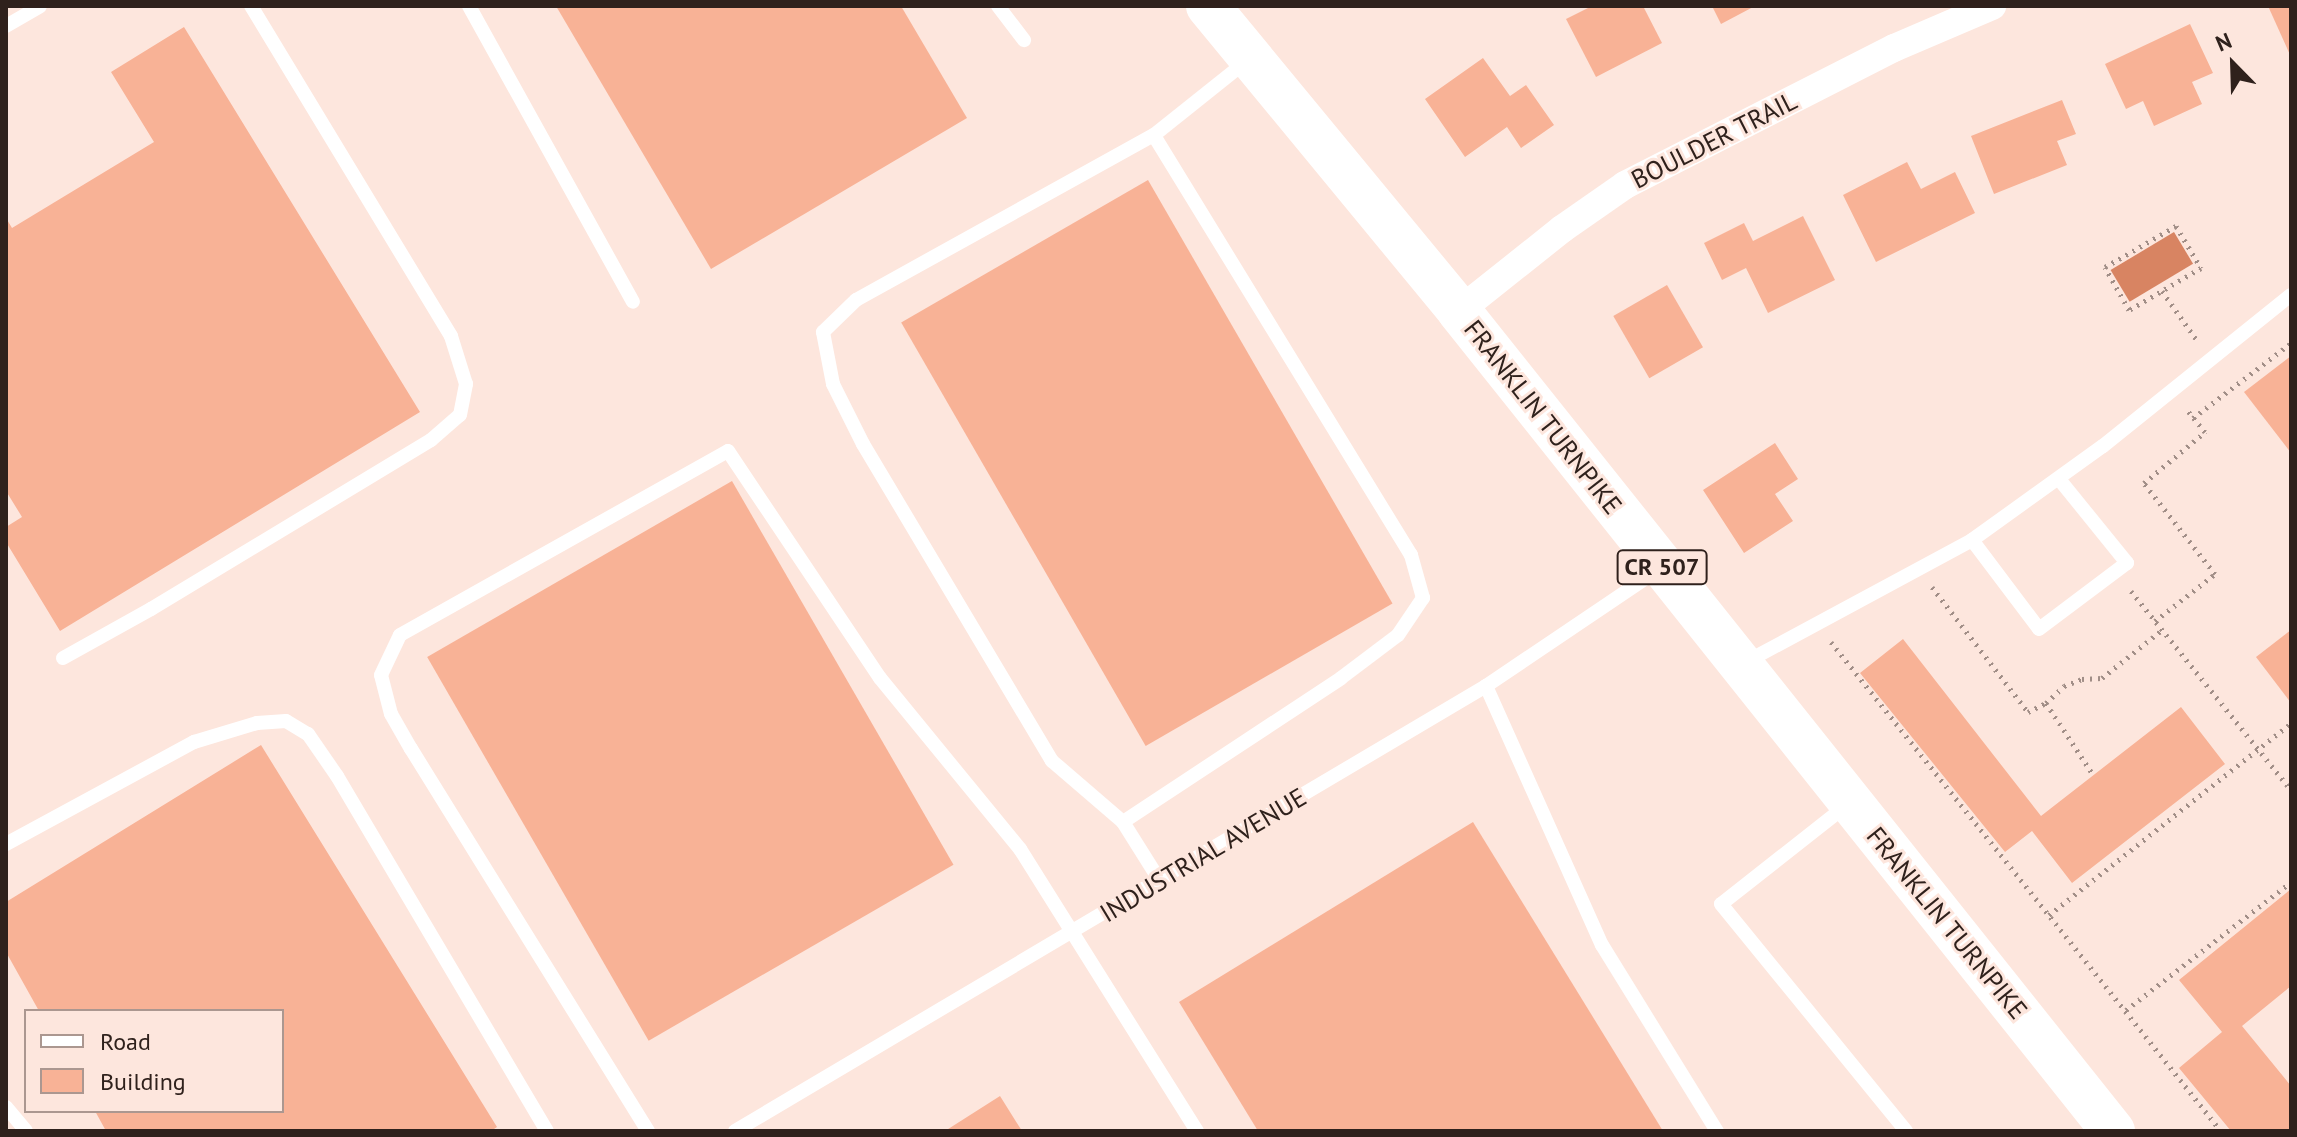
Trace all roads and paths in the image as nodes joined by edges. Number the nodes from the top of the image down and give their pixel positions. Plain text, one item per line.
1 (40, 6) edge
2 (251, 6) edge
3 (469, 6) edge
4 (998, 6) edge
5 (1208, 6) edge
6 (1992, 6) edge
7 (6, 26) edge
8 (1024, 40) dead end
9 (1251, 58) junction
10 (1154, 135) junction
11 (2162, 291) junction
12 (2291, 295) edge
13 (633, 302) dead end
14 (1459, 311) junction
15 (2291, 343) edge
16 (2211, 359) junction
17 (2172, 391) junction
18 (2193, 418) junction
19 (2059, 479) junction
20 (1972, 540) junction
21 (1662, 567) junction
22 (1919, 571) junction
23 (2116, 572) junction
24 (2155, 621) junction
25 (1817, 625) junction
26 (2162, 630) junction
27 (63, 658) dead end
28 (1741, 665) junction
29 (1486, 686) junction
30 (2046, 703) junction
31 (2291, 723) edge
32 (2258, 749) junction
33 (2094, 776) dead end
34 (2291, 790) edge
35 (1850, 802) junction
36 (1123, 822) junction
37 (6, 844) edge
38 (1160, 881) junction
39 (2291, 882) edge
40 (2049, 915) junction
41 (1074, 931) junction
42 (2126, 1010) junction
43 (6, 1107) edge
44 (26, 1131) edge
45 (547, 1131) edge
46 (648, 1131) edge
47 (735, 1131) edge
48 (1197, 1131) edge
49 (1717, 1131) edge
50 (1906, 1131) edge
51 (2113, 1131) edge
52 (2221, 1131) edge

1 - 7 lane
2 - 27 lane
3 - 13 lane
4 - 8 lane
5 - 9 main road, FRANKLIN TURNPIKE / CR 507
6 - 14 street, BOULDER TRAIL
9 - 10 lane
9 - 14 main road, FRANKLIN TURNPIKE / CR 507
10 - 36 lane
10 - 36 lane
11 - 11 path
11 - 16 path
12 - 16 lane
14 - 21 main road, FRANKLIN TURNPIKE / CR 507
15 - 18 path
16 - 17 lane
17 - 18 path
17 - 19 lane
18 - 24 path
19 - 20 lane
19 - 23 lane
20 - 22 lane
20 - 23 lane
21 - 28 main road, FRANKLIN TURNPIKE / CR 507
21 - 29 lane, INDUSTRIAL AVENUE
22 - 25 lane
22 - 30 path
23 - 24 path
24 - 26 path
25 - 28 lane
25 - 40 path
26 - 30 path
26 - 32 path
28 - 35 main road, FRANKLIN TURNPIKE / CR 507
29 - 38 lane, INDUSTRIAL AVENUE
29 - 49 lane
30 - 33 path
31 - 32 path
32 - 34 path
32 - 40 path
35 - 50 lane
35 - 51 main road, FRANKLIN TURNPIKE / CR 507
36 - 38 lane
37 - 45 lane
38 - 41 lane, INDUSTRIAL AVENUE
39 - 42 path
40 - 42 path
41 - 46 lane
41 - 47 lane, INDUSTRIAL AVENUE
41 - 48 lane
42 - 52 path
43 - 44 lane

